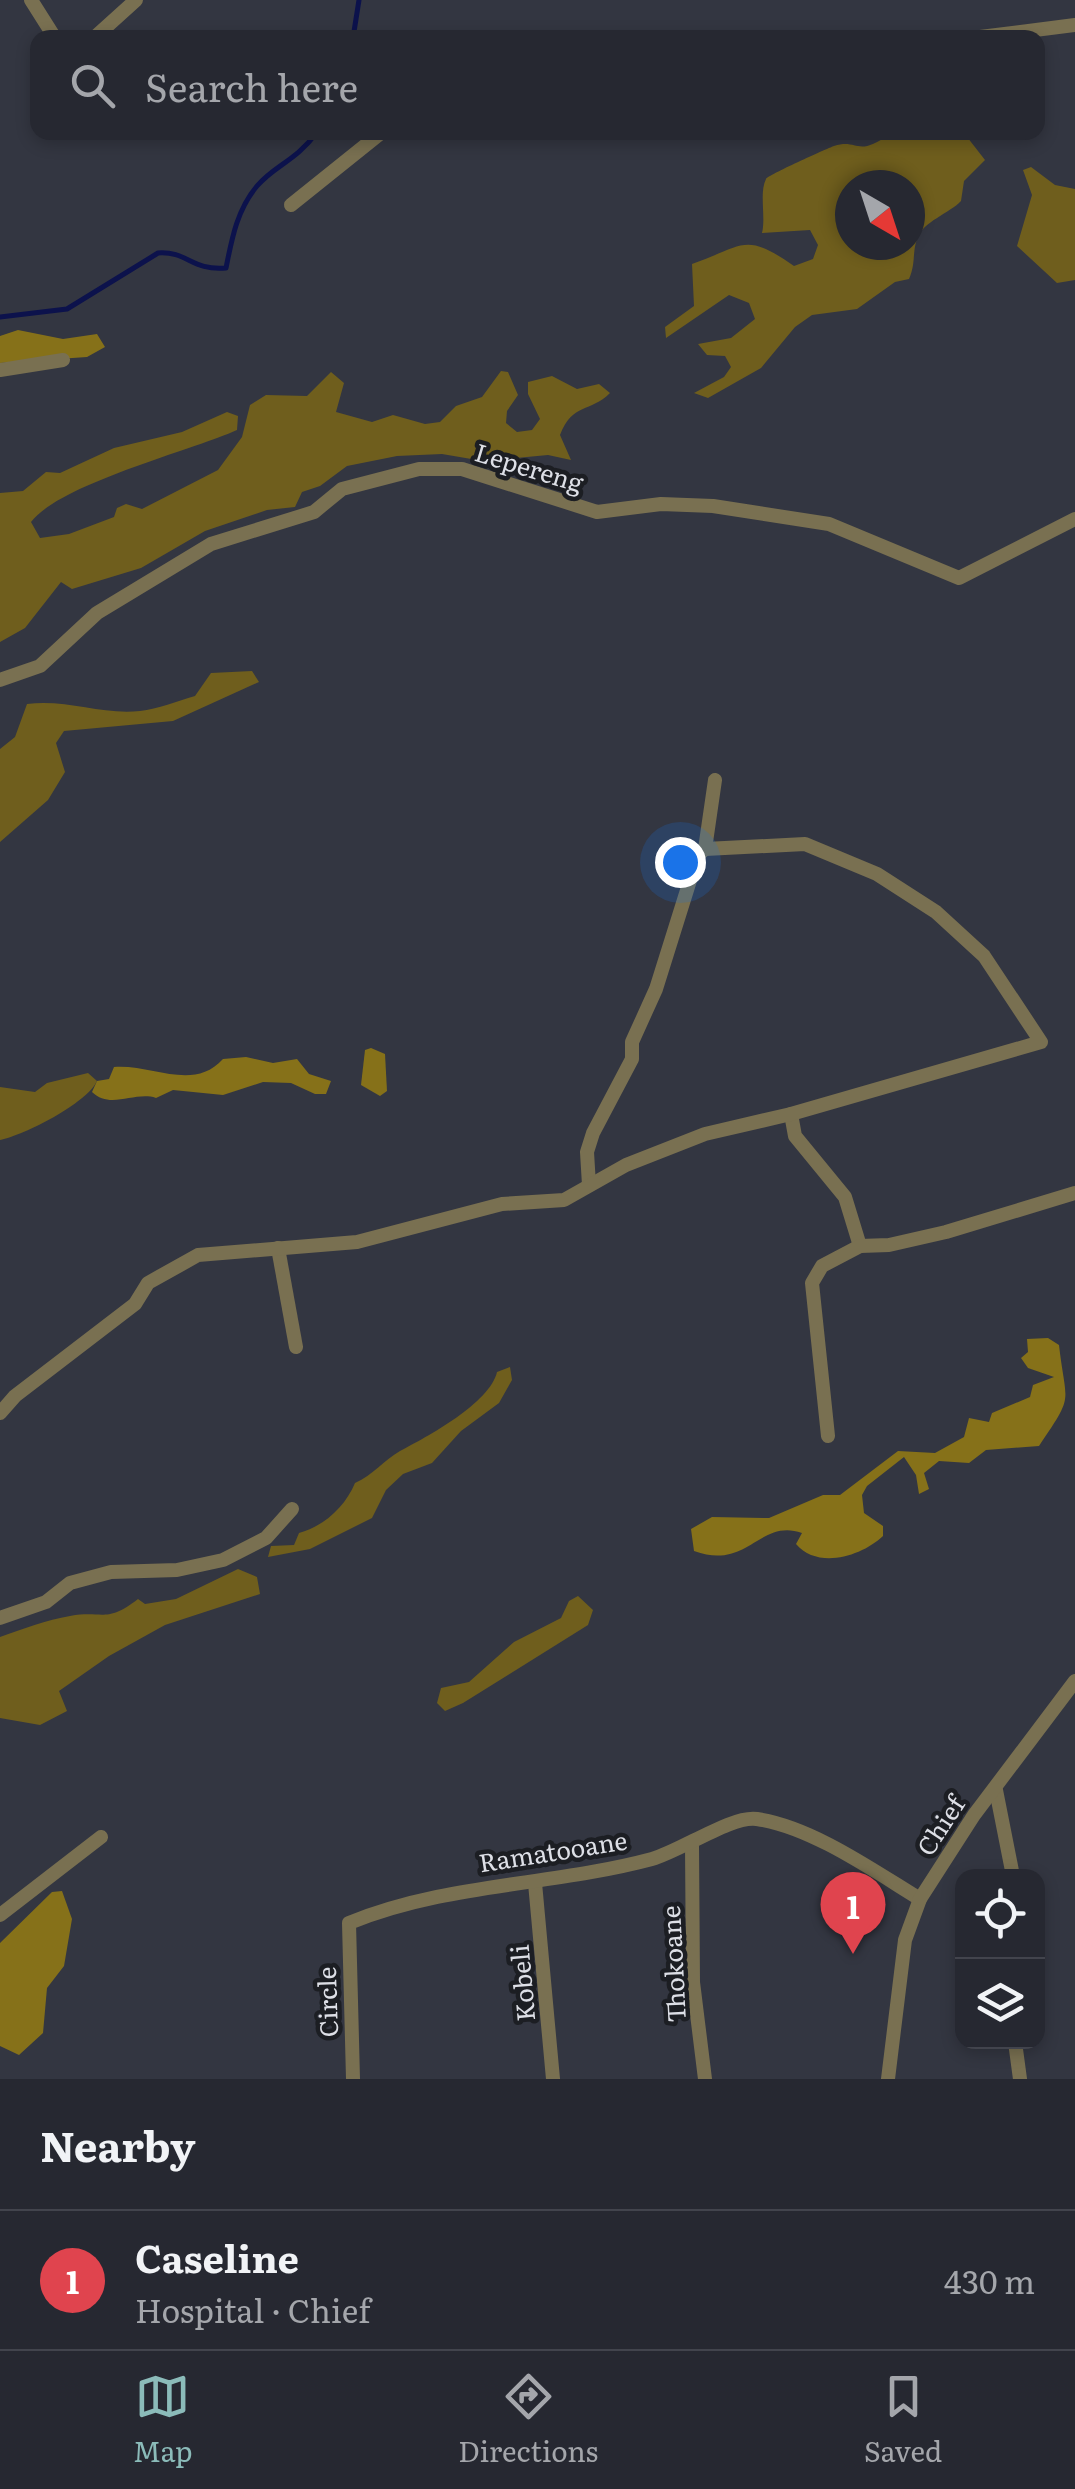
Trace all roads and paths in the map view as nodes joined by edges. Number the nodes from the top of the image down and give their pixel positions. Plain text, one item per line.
1 (32, 0) edge
2 (136, 0) edge
3 (1075, 26) edge
4 (50, 30) edge
5 (103, 30) edge
6 (1041, 30) edge
7 (372, 140) edge
8 (291, 206) dead end
9 (63, 360) dead end
10 (0, 370) edge
11 (1075, 519) edge
12 (0, 680) edge
13 (715, 780) dead end
14 (704, 850) junction
15 (790, 1114) junction
16 (589, 1185) junction
17 (1075, 1193) edge
18 (860, 1246) junction
19 (278, 1248) junction
20 (296, 1347) dead end
21 (0, 1414) edge
22 (828, 1436) dead end
23 (292, 1509) dead end
24 (0, 1618) edge
25 (1075, 1681) edge
26 (996, 1790) junction
27 (101, 1837) dead end
28 (692, 1846) junction
29 (1012, 1869) edge
30 (536, 1883) junction
31 (920, 1899) junction
32 (0, 1914) edge
33 (349, 1923) joint
34 (1016, 2049) edge
35 (353, 2079) edge
36 (554, 2079) edge
37 (706, 2079) edge
38 (888, 2079) edge
39 (1020, 2079) edge

1 - 4 street
2 - 5 street
3 - 6 street
7 - 8 street
9 - 10 street
11 - 12 street, Lepereng
13 - 14 street
14 - 15 street
14 - 16 street
15 - 16 street
15 - 18 street
16 - 19 street
17 - 18 street
18 - 22 street
19 - 20 street
19 - 21 street
23 - 24 street
25 - 26 street, Chief
26 - 29 street
26 - 31 street, Chief
27 - 32 street
28 - 30 street, Ramatooane
28 - 31 street, Ramatooane
28 - 37 street, Thokoane
30 - 33 street, Ramatooane
30 - 36 street, Kobeli
31 - 38 street, Chief
33 - 35 street, Circle
34 - 39 street

